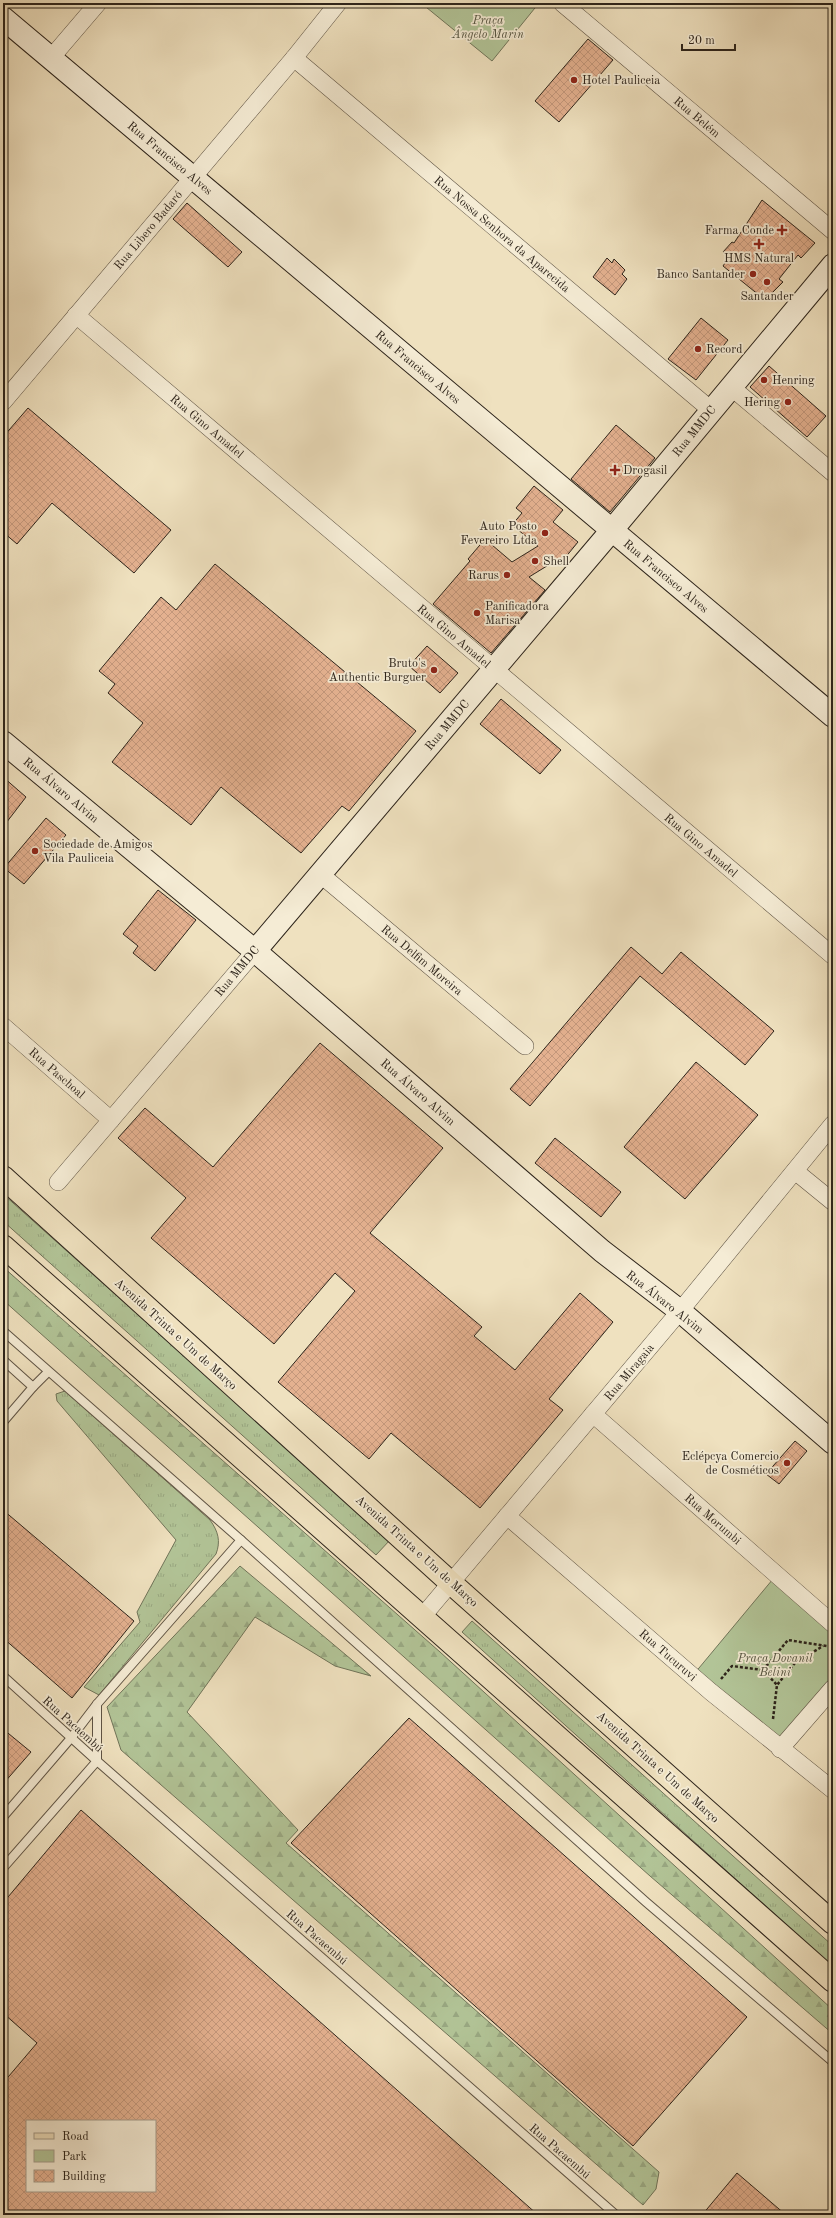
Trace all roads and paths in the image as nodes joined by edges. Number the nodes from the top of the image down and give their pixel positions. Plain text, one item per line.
1 (98, 3) edge
2 (338, 3) edge
3 (562, 3) edge
4 (3, 18) edge
5 (51, 58) junction
6 (294, 58) junction
7 (192, 177) junction
8 (833, 231) edge
9 (833, 265) edge
10 (76, 315) junction
11 (731, 387) junction
12 (3, 402) edge
13 (711, 410) junction
14 (833, 473) edge
15 (612, 530) junction
16 (494, 670) junction
17 (833, 716) edge
18 (3, 742) edge
19 (320, 874) junction
20 (255, 951) junction
21 (833, 956) edge
22 (3, 1026) edge
23 (524, 1046) dead end
24 (111, 1120) junction
25 (833, 1124) edge
26 (795, 1170) junction
27 (3, 1177) edge
28 (58, 1182) dead end
29 (833, 1202) edge
30 (3, 1246) edge
31 (680, 1311) junction
32 (3, 1331) edge
33 (3, 1360) edge
34 (48, 1372) junction
35 (33, 1387) junction
36 (593, 1414) junction
37 (3, 1422) edge
38 (833, 1443) edge
39 (507, 1516) junction
40 (240, 1540) junction
41 (451, 1583) junction
42 (422, 1617) junction
43 (833, 1624) edge
44 (823, 1646) junction
45 (833, 1647) edge
46 (762, 1670) junction
47 (3, 1676) edge
48 (777, 1685) junction
49 (833, 1688) edge
50 (711, 1692) junction
51 (97, 1704) junction
52 (71, 1738) junction
53 (775, 1745) junction
54 (97, 1761) junction
55 (833, 1790) edge
56 (3, 1817) edge
57 (3, 1868) edge
58 (833, 1923) edge
59 (833, 1981) edge
60 (833, 2062) edge
61 (616, 2215) edge

1 - 5 street
2 - 6 street, Rua Libero Badaró
3 - 8 street, Rua Belém
4 - 5 street, Rua Francisco Alves
5 - 7 street, Rua Francisco Alves
6 - 7 street, Rua Libero Badaró
6 - 13 street, Rua Nossa Senhora da Aparecida
7 - 10 street, Rua Libero Badaró
7 - 15 street, Rua Francisco Alves
9 - 11 street, Rua MMDC
10 - 12 street, Rua Libero Badaró
10 - 16 street, Rua Gino Amadel
11 - 13 street, Rua MMDC
11 - 14 street
13 - 15 street, Rua MMDC
15 - 16 street, Rua MMDC
15 - 17 street, Rua Francisco Alves
16 - 19 street, Rua MMDC
16 - 21 street, Rua Gino Amadel
18 - 20 street, Rua Álvaro Alvim
19 - 20 street, Rua MMDC
19 - 23 street, Rua Delfim Moreira
20 - 24 street, Rua MMDC
20 - 31 street, Rua Álvaro Alvim
22 - 24 street, Rua Paschoal
24 - 28 street, Rua MMDC
25 - 26 street, Rua Miragaia
26 - 29 street
26 - 31 street, Rua Miragaia
27 - 41 main road, Avenida Trinta e Um de Março
30 - 42 main road
31 - 36 street, Rua Miragaia
31 - 38 street, Rua Álvaro Alvim
32 - 34 lane
33 - 35 lane
34 - 35 lane
34 - 40 lane
35 - 37 lane
36 - 39 street, Rua Miragaia
36 - 43 street, Rua Morumbi
39 - 41 street, Rua Miragaia
39 - 50 street, Rua Tucuruvi
40 - 51 lane
40 - 60 lane
41 - 42 street, Rua Miragaia
41 - 58 main road, Avenida Trinta e Um de Março
42 - 59 main road
44 - 45 path
44 - 46 path
44 - 48 path
46 - 48 path
46 - 50 path
47 - 52 lane, Rua Pacaembú
48 - 53 path
49 - 53 street
50 - 53 street, Rua Tucuruvi
51 - 52 lane
51 - 54 lane
52 - 54 lane, Rua Pacaembú
52 - 56 lane
53 - 55 street, Rua Tucuruvi
54 - 57 lane
54 - 61 lane, Rua Pacaembú

